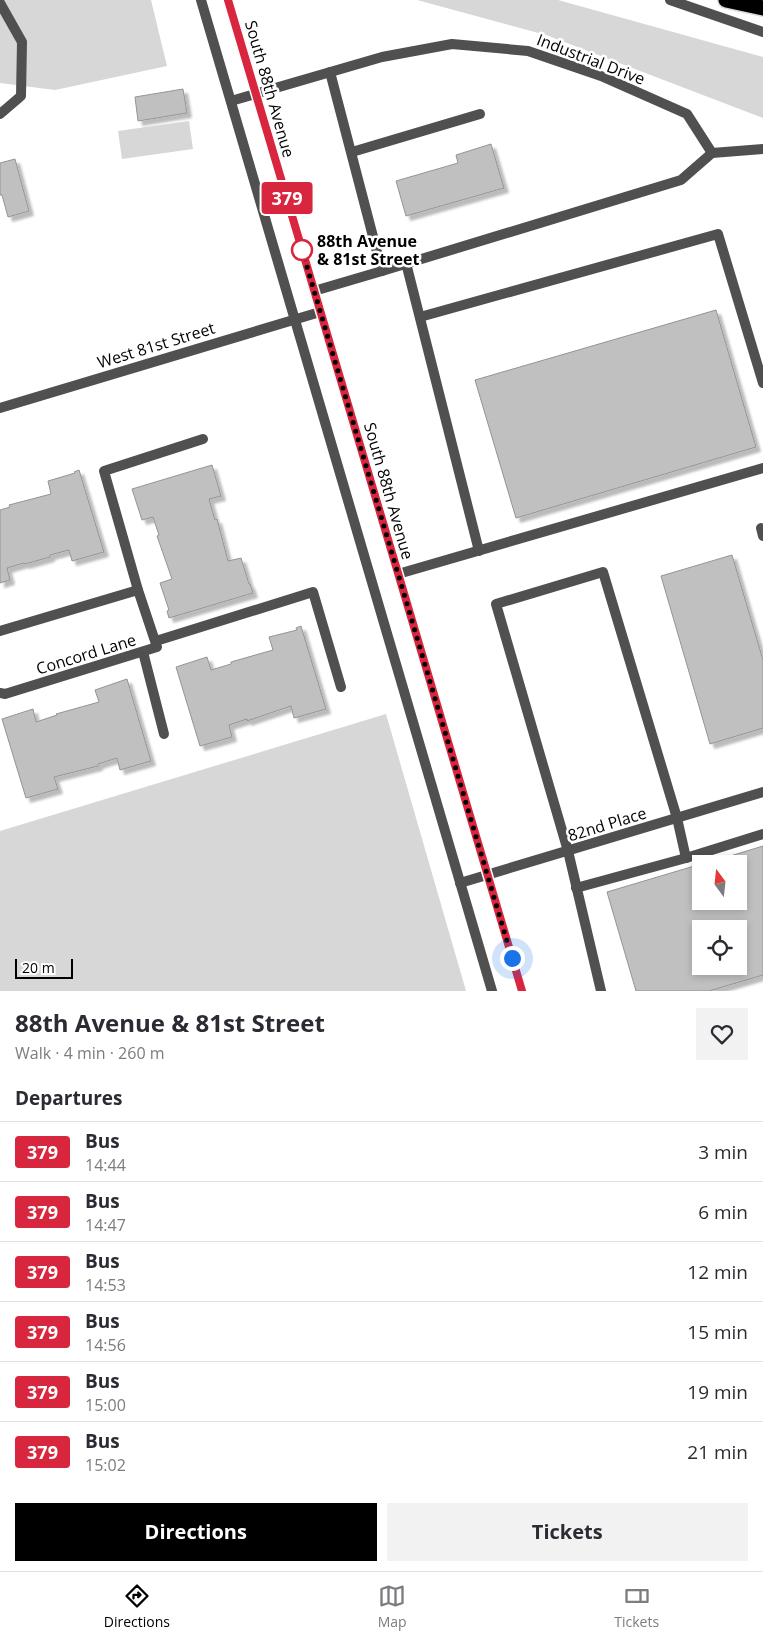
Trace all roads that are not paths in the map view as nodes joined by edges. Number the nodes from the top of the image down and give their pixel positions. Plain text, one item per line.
1 (201, 0) edge
2 (228, 0) edge
3 (670, 0) edge
4 (726, 0) edge
5 (0, 3) edge
6 (763, 8) edge
7 (763, 32) edge
8 (330, 72) junction
9 (256, 94) junction
10 (231, 102) junction
11 (0, 114) edge
12 (480, 114) dead end
13 (763, 150) edge
14 (352, 152) junction
15 (712, 153) junction
16 (406, 263) junction
17 (382, 271) junction
18 (314, 291) junction
19 (320, 312) junction
20 (420, 317) junction
21 (295, 319) junction
22 (763, 384) edge
23 (0, 408) edge
24 (203, 439) dead end
25 (763, 468) edge
26 (479, 551) junction
27 (398, 574) junction
28 (138, 590) junction
29 (0, 631) edge
30 (156, 641) junction
31 (143, 652) junction
32 (341, 687) dead end
33 (0, 693) edge
34 (164, 734) dead end
35 (763, 792) edge
36 (677, 818) junction
37 (763, 834) edge
38 (568, 851) junction
39 (686, 858) junction
40 (487, 876) junction
41 (460, 884) junction
42 (576, 888) junction
43 (492, 991) edge
44 (522, 991) edge
45 (601, 991) edge

1 - 10 street
2 - 9 street, South 88th Avenue
3 - 7 street
4 - 6 highway
5 - 11 street
8 - 9 street, Industrial Drive
8 - 14 street
8 - 15 street, Industrial Drive
9 - 10 street, Industrial Drive
9 - 18 street, South 88th Avenue
10 - 21 street
12 - 14 street
13 - 15 street
14 - 17 street
15 - 16 street
16 - 17 street
16 - 20 street
17 - 18 street
18 - 19 street, South 88th Avenue
19 - 21 street, West 81st Street
19 - 27 street, South 88th Avenue
20 - 22 street
20 - 26 street
21 - 23 street, West 81st Street
21 - 41 street
24 - 28 street, Concord Lane
25 - 26 street
26 - 27 street
27 - 40 street, South 88th Avenue
28 - 29 street
28 - 30 street, Concord Lane
30 - 31 street, Concord Lane
30 - 32 street
31 - 33 street, Concord Lane
31 - 34 street
35 - 36 street, 82nd Place
36 - 38 street, 82nd Place
36 - 38 street
36 - 39 street
37 - 39 street
38 - 40 street, 82nd Place
38 - 42 street
39 - 42 street
40 - 41 street, 82nd Place
40 - 44 street, South 88th Avenue
41 - 43 street
42 - 45 street

